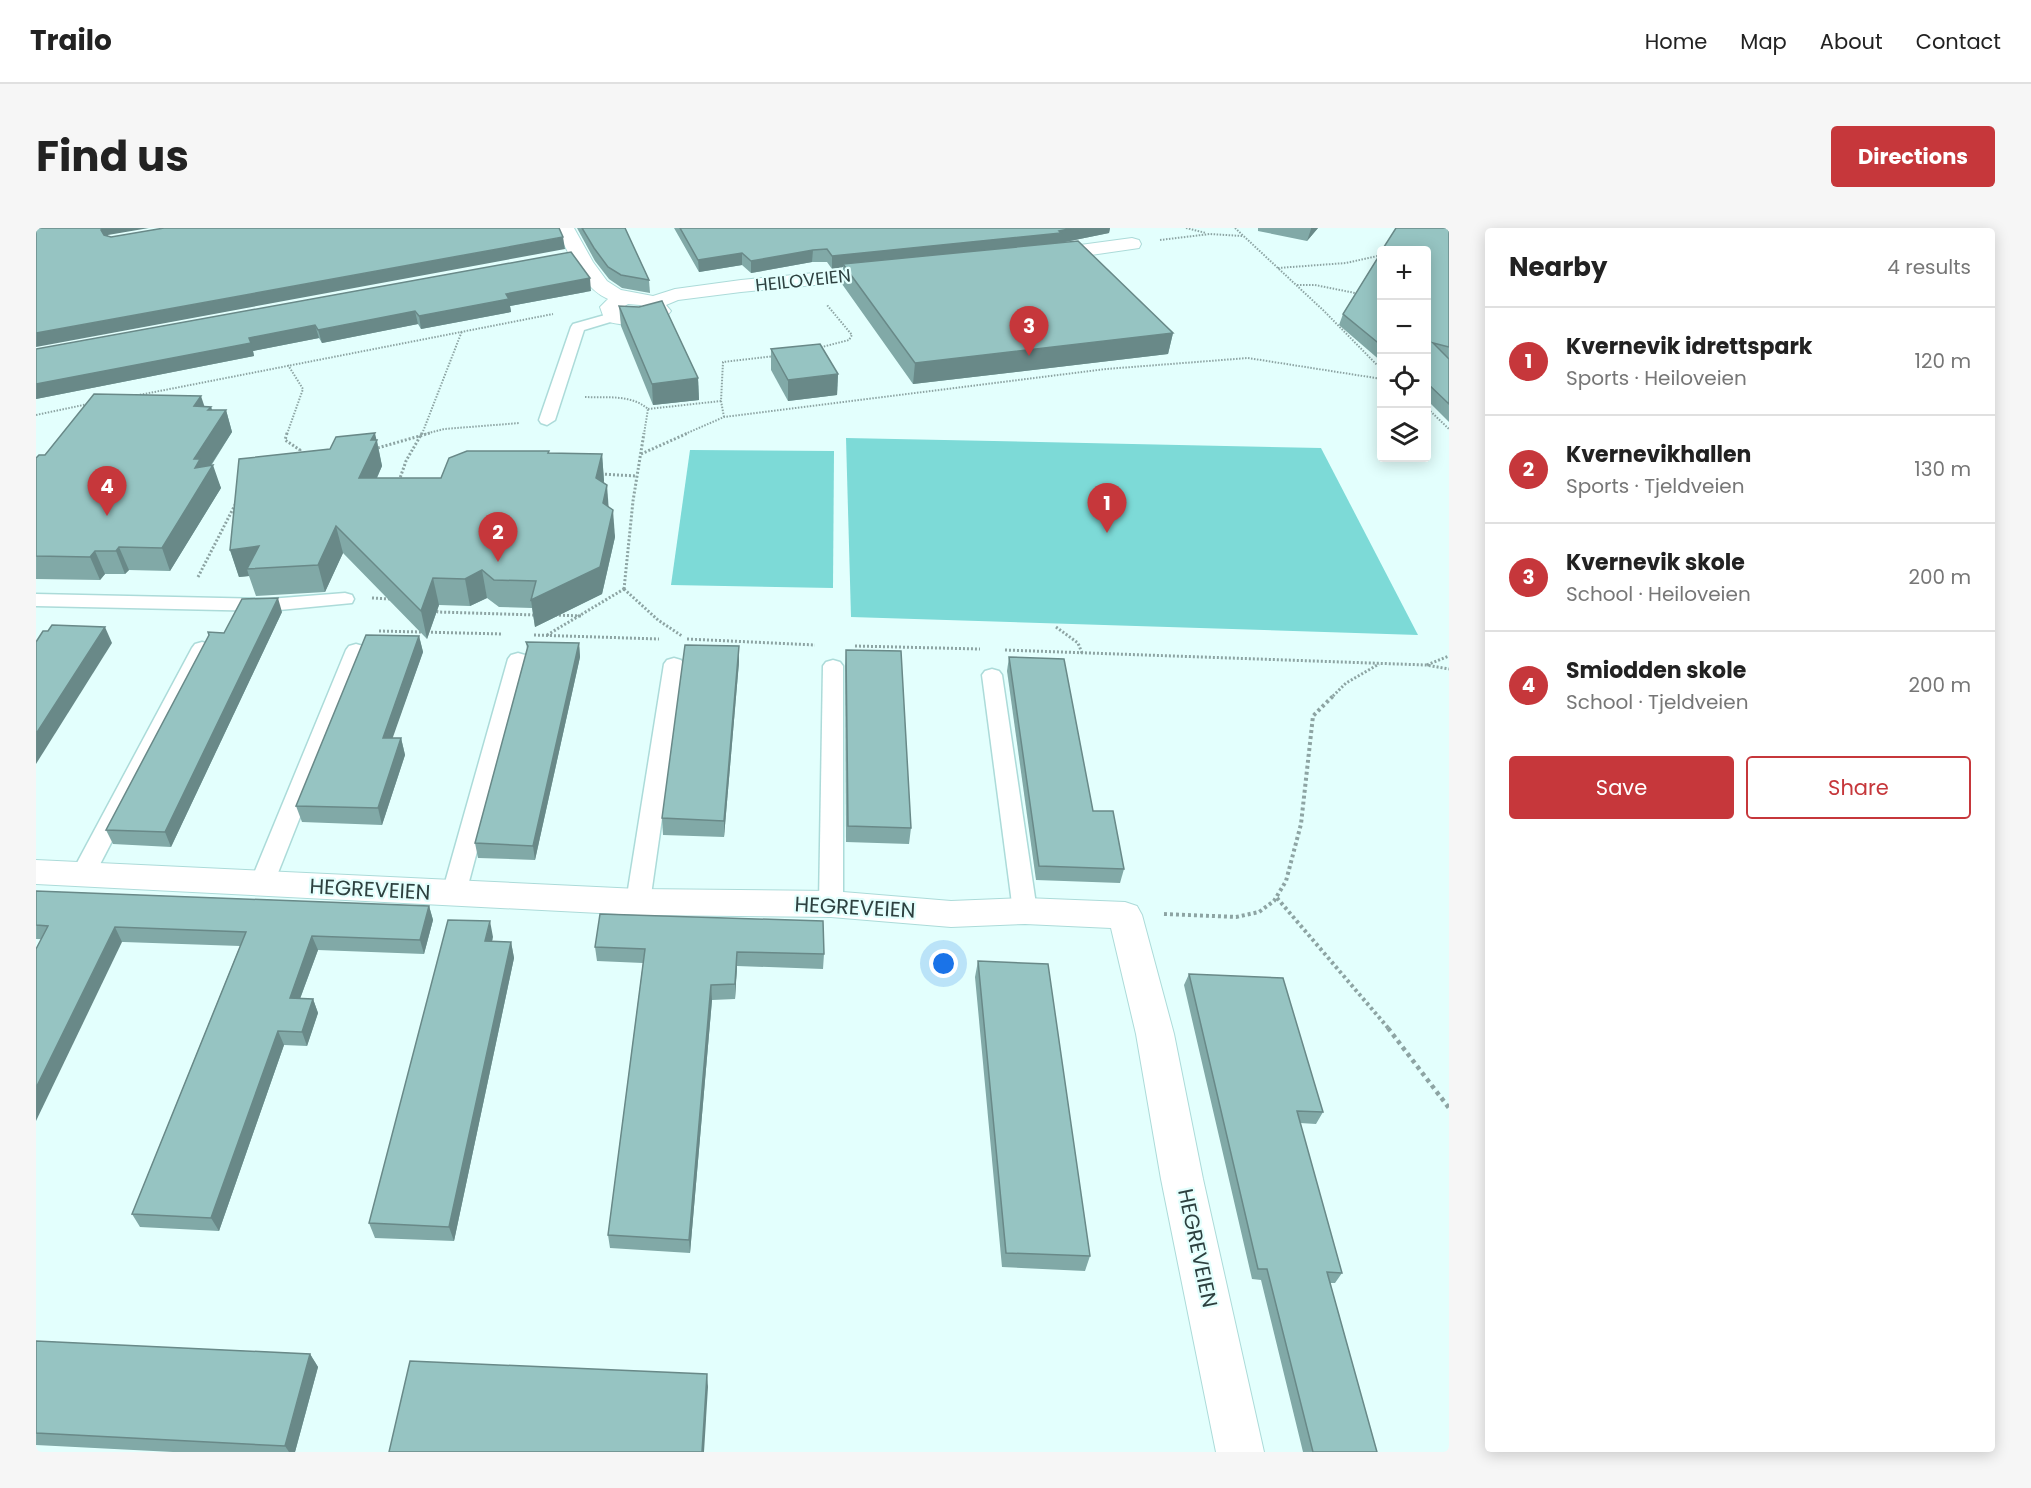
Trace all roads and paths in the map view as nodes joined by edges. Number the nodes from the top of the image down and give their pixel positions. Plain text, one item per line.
1 (565, 228) edge
2 (1186, 228) edge
3 (1235, 228) edge
4 (1210, 234) junction
5 (1243, 236) junction
6 (1132, 244) joint
7 (578, 255) junction
8 (1377, 256) edge
9 (1023, 258) edge
10 (557, 259) edge
11 (1278, 268) junction
12 (902, 270) edge
13 (810, 279) junction
14 (1296, 285) junction
15 (614, 294) junction
16 (1363, 294) edge
17 (655, 302) junction
18 (612, 317) junction
19 (462, 330) junction
20 (811, 350) edge
21 (779, 356) edge
22 (288, 365) junction
23 (1377, 365) edge
24 (1377, 378) edge
25 (557, 395) junction
26 (130, 396) edge
27 (721, 401) junction
28 (95, 403) edge
29 (1427, 408) edge
30 (648, 409) junction
31 (36, 415) edge
32 (724, 417) junction
33 (547, 420) joint
34 (1449, 429) edge
35 (421, 436) junction
36 (372, 449) edge
37 (641, 454) junction
38 (298, 460) edge
39 (590, 473) edge
40 (636, 476) junction
41 (396, 489) edge
42 (238, 498) edge
43 (624, 590) junction
44 (345, 599) joint
45 (396, 599) edge
46 (38, 602) edge
47 (184, 603) junction
48 (430, 608) edge
49 (538, 615) edge
50 (549, 615) edge
51 (581, 616) junction
52 (1056, 627) dead end
53 (371, 631) dead end
54 (508, 634) dead end
55 (532, 635) edge
56 (545, 636) junction
57 (665, 639) dead end
58 (676, 639) dead end
59 (686, 639) junction
60 (823, 645) dead end
61 (845, 646) dead end
62 (202, 648) edge
63 (983, 649) dead end
64 (356, 650) dead end
65 (994, 650) dead end
66 (1082, 653) junction
67 (1449, 656) edge
68 (518, 659) dead end
69 (674, 664) dead end
70 (1380, 664) junction
71 (1426, 665) junction
72 (833, 666) dead end
73 (1449, 669) edge
74 (992, 675) dead end
75 (36, 872) edge
76 (83, 874) junction
77 (262, 883) junction
78 (454, 893) junction
79 (1277, 898) junction
80 (639, 902) junction
81 (831, 904) junction
82 (1024, 911) junction
83 (1125, 915) junction
84 (1449, 1108) edge
85 (1240, 1452) edge

1 - 7 street
2 - 4 path
3 - 5 path
4 - 5 path
4 - 6 path
5 - 11 path
6 - 9 street
7 - 10 street
7 - 15 street
8 - 11 path
11 - 14 path
12 - 13 street, HEILOVEIEN
13 - 17 street, HEILOVEIEN
13 - 20 path
14 - 16 path
14 - 23 path
15 - 17 street
15 - 18 street
15 - 19 path
17 - 18 street
18 - 25 lane
19 - 22 path
19 - 35 path
21 - 27 path
22 - 26 path
22 - 38 path
24 - 32 path
25 - 30 path
25 - 33 lane
27 - 30 path
27 - 32 path
28 - 31 path
29 - 34 path
30 - 37 path
32 - 37 path
33 - 35 path
35 - 36 path
35 - 41 path
37 - 40 path
39 - 40 path
40 - 43 path
42 - 47 path
43 - 51 path
43 - 59 path
44 - 45 path
44 - 47 lane
46 - 47 lane
48 - 49 path
50 - 51 path
51 - 56 path
52 - 66 path
53 - 54 path
55 - 56 path
56 - 57 path
58 - 59 path
59 - 60 path
61 - 63 path
62 - 76 lane
64 - 77 lane
65 - 66 path
66 - 70 path
67 - 71 path
68 - 78 lane
69 - 80 lane
70 - 71 path
70 - 79 path
71 - 73 path
72 - 81 lane
74 - 82 lane
75 - 76 street, HEGREVEIEN
76 - 77 street, HEGREVEIEN
77 - 78 street, HEGREVEIEN
78 - 80 street, HEGREVEIEN
79 - 83 path
79 - 84 path
80 - 81 street, HEGREVEIEN
81 - 82 street, HEGREVEIEN
82 - 83 street, HEGREVEIEN
83 - 85 street, HEGREVEIEN

